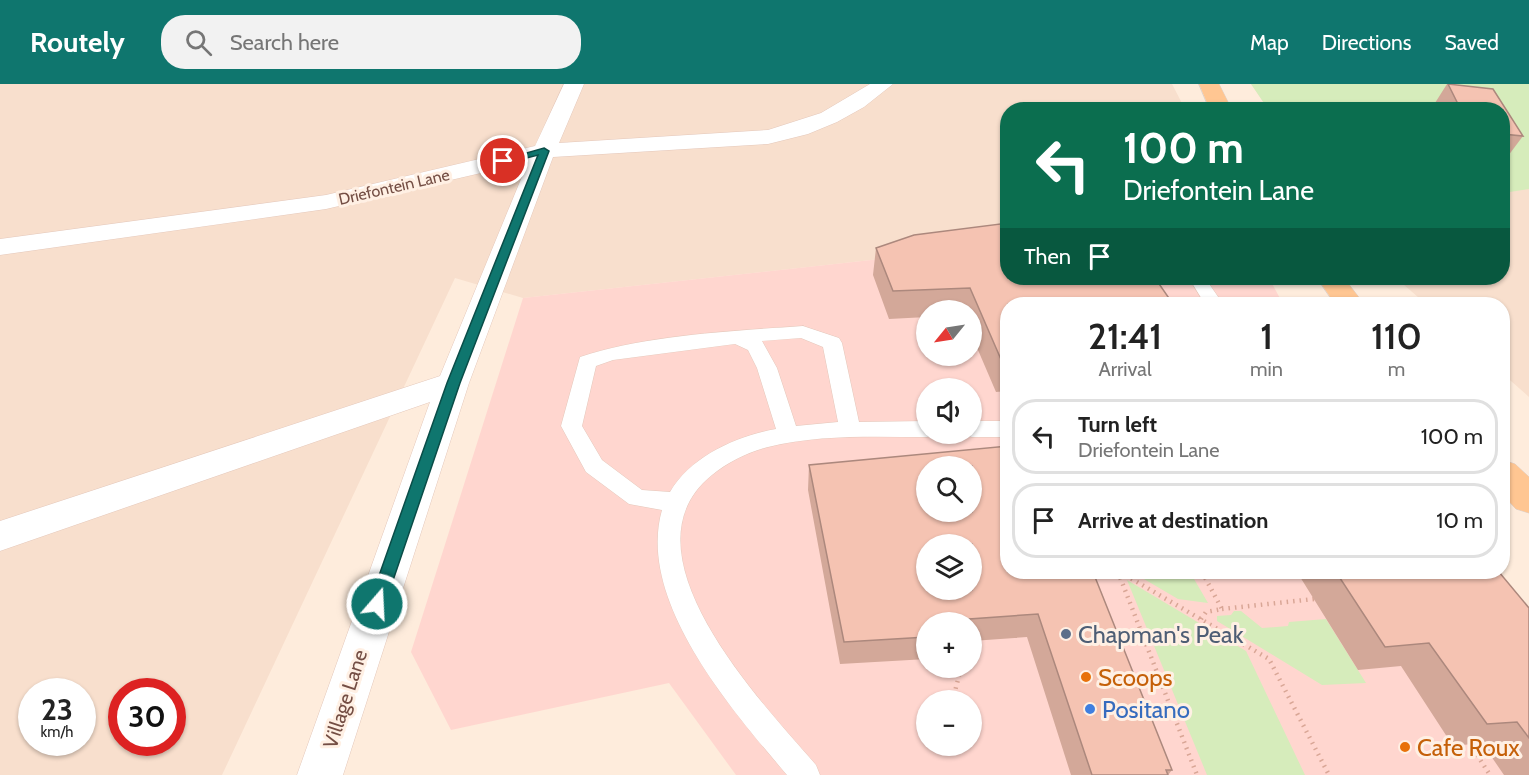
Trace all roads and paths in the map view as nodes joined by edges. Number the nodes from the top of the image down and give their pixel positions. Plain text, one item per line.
1 (574, 84) edge
2 (883, 84) edge
3 (1209, 84) edge
4 (1217, 102) edge
5 (544, 151) junction
6 (0, 248) edge
7 (1335, 285) edge
8 (1345, 297) edge
9 (737, 337) junction
10 (453, 383) junction
11 (916, 429) edge
12 (982, 429) edge
13 (1000, 429) edge
14 (850, 430) junction
15 (789, 435) junction
16 (1510, 480) edge
17 (1529, 499) edge
18 (676, 502) junction
19 (0, 536) edge
20 (1122, 579) edge
21 (1131, 579) edge
22 (1206, 579) edge
23 (1314, 599) dead end
24 (1222, 609) junction
25 (1201, 619) junction
26 (1470, 744) dead end
27 (320, 775) edge
28 (806, 775) edge
29 (1197, 775) edge
30 (1329, 775) edge
31 (1491, 775) edge

1 - 5 street, Village Lane
2 - 5 street, Driefontein Lane
3 - 4 main road
5 - 6 street, Driefontein Lane
5 - 10 street, Village Lane
7 - 8 main road
9 - 14 lane
9 - 15 lane
9 - 18 lane
10 - 19 street
10 - 27 street, Village Lane
11 - 14 lane
12 - 13 lane
14 - 15 lane
15 - 18 lane
16 - 17 main road
18 - 28 lane
20 - 29 path
21 - 25 path
22 - 24 path
23 - 24 path
24 - 25 path
25 - 30 path
26 - 31 path

